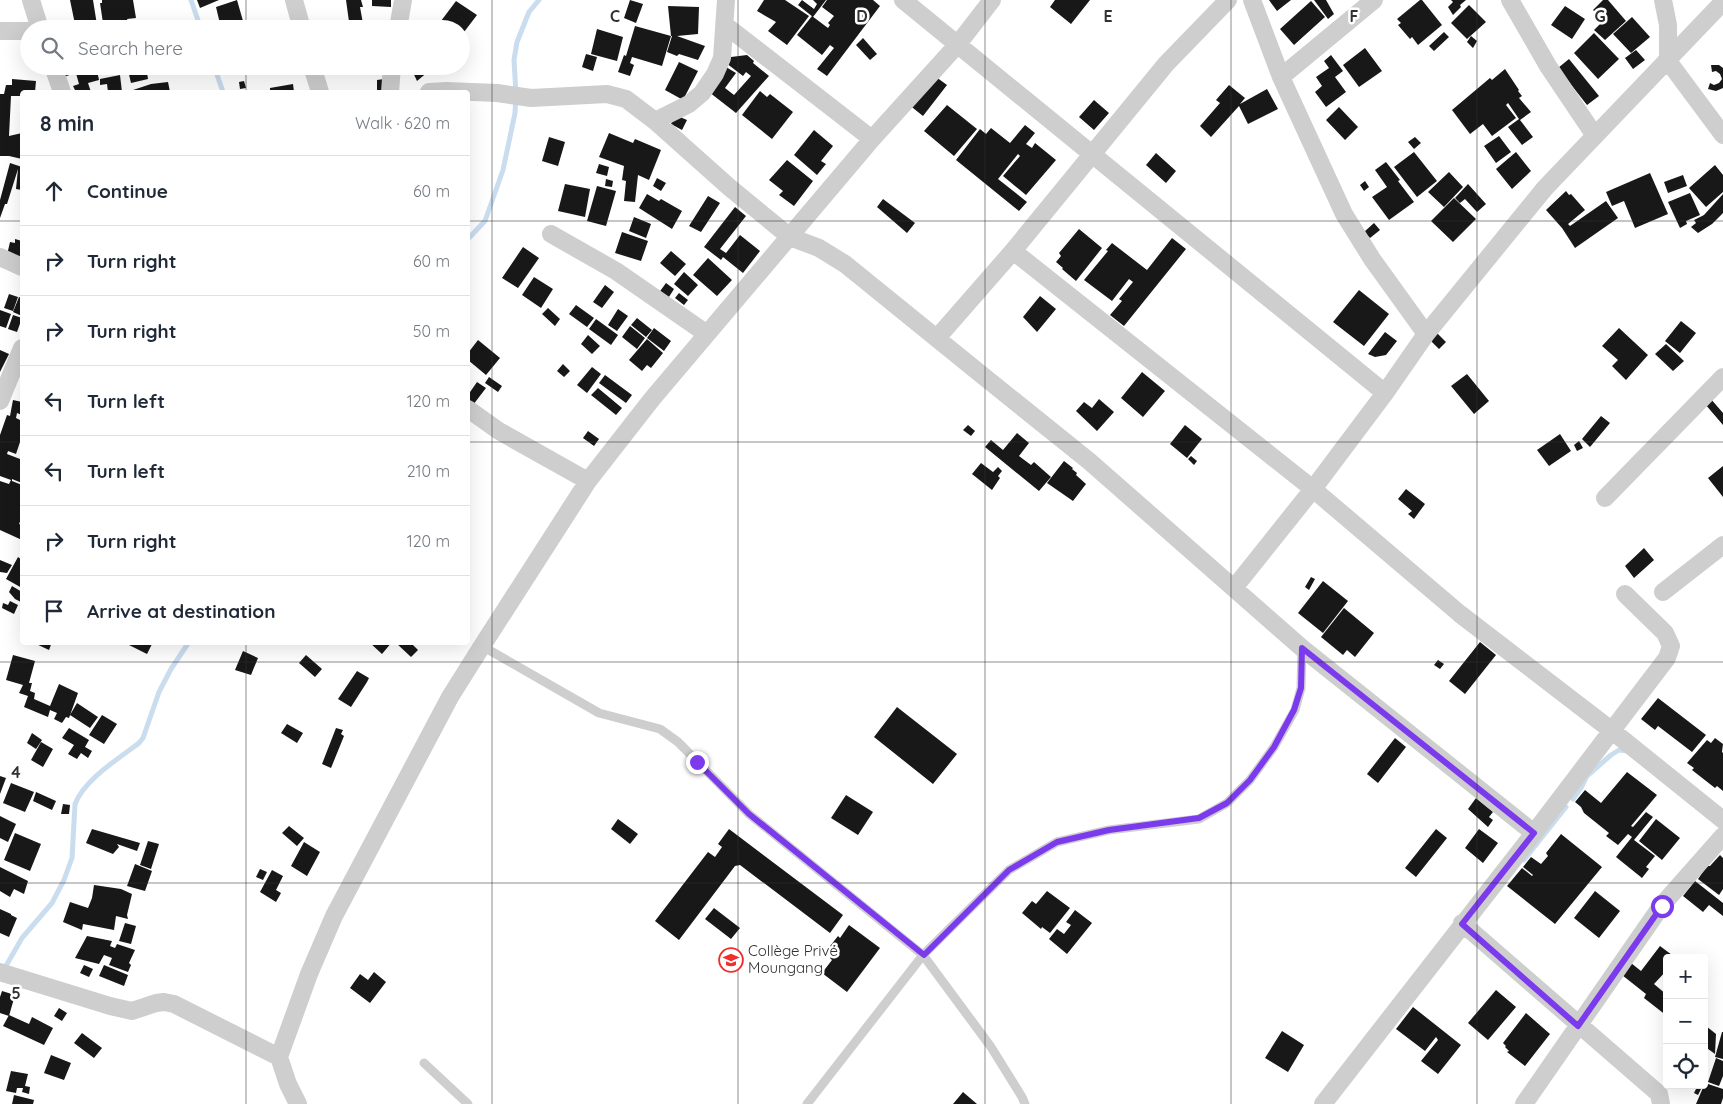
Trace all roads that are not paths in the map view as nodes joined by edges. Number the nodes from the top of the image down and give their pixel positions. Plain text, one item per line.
1 (31, 0) edge
2 (294, 0) edge
3 (403, 0) edge
4 (726, 0) edge
5 (902, 0) edge
6 (992, 0) edge
7 (1228, 0) edge
8 (1252, 0) edge
9 (1374, 0) edge
10 (1510, 0) edge
11 (1662, 0) edge
12 (1723, 2) edge
13 (37, 20) edge
14 (300, 20) edge
15 (400, 20) edge
16 (726, 25) junction
17 (0, 31) edge
18 (20, 31) edge
19 (958, 44) junction
20 (1668, 61) junction
21 (55, 75) edge
22 (315, 75) edge
23 (391, 75) edge
24 (1281, 78) junction
25 (61, 90) edge
26 (319, 90) edge
27 (390, 90) edge
28 (470, 92) edge
29 (656, 121) junction
30 (1723, 135) edge
31 (1595, 136) junction
32 (872, 139) junction
33 (1092, 154) junction
34 (551, 234) dead end
35 (790, 237) junction
36 (1013, 251) junction
37 (0, 257) edge
38 (20, 265) edge
39 (707, 334) junction
40 (1426, 334) junction
41 (938, 338) junction
42 (20, 353) edge
43 (1723, 376) edge
44 (1385, 393) junction
45 (0, 401) edge
46 (470, 411) edge
47 (588, 481) junction
48 (1313, 489) junction
49 (1605, 498) dead end
50 (1723, 545) edge
51 (1234, 588) junction
52 (1663, 592) dead end
53 (1625, 594) dead end
54 (482, 646) junction
55 (1302, 648) junction
56 (1612, 730) junction
57 (1723, 820) edge
58 (1534, 833) junction
59 (1723, 836) edge
60 (1462, 924) junction
61 (924, 955) junction
62 (0, 972) edge
63 (1578, 1026) junction
64 (280, 1057) junction
65 (424, 1063) dead end
66 (298, 1104) edge
67 (468, 1104) edge
68 (807, 1104) edge
69 (1025, 1104) edge
70 (1323, 1104) edge
71 (1524, 1104) edge
72 (1661, 1104) edge

1 - 13 street
2 - 14 street
3 - 15 street
4 - 16 street
5 - 19 street
6 - 19 street
7 - 33 street
8 - 24 street
9 - 24 street
10 - 31 street
11 - 20 street
12 - 20 street
16 - 29 street
16 - 32 street
17 - 18 street
19 - 32 street
19 - 33 street
20 - 30 street
20 - 31 street
21 - 25 street
22 - 26 street
23 - 27 street
24 - 40 street
28 - 29 street
29 - 35 street
31 - 40 street
32 - 35 street
33 - 36 street
33 - 44 street
34 - 39 street
35 - 39 street
35 - 41 street
36 - 41 street
36 - 48 street
37 - 38 street
39 - 47 street
40 - 44 street
41 - 51 street
42 - 45 street
43 - 49 street
44 - 48 street
46 - 47 street
47 - 54 street
48 - 51 street
48 - 56 street
50 - 52 street
51 - 55 street
53 - 56 street
54 - 61 lane
54 - 64 street
55 - 58 street
55 - 61 lane
56 - 57 street
56 - 58 street
58 - 60 street
59 - 63 street
60 - 63 street
60 - 70 street
61 - 68 lane
61 - 69 lane
62 - 64 street
63 - 71 street
63 - 72 street
64 - 66 street
65 - 67 lane

